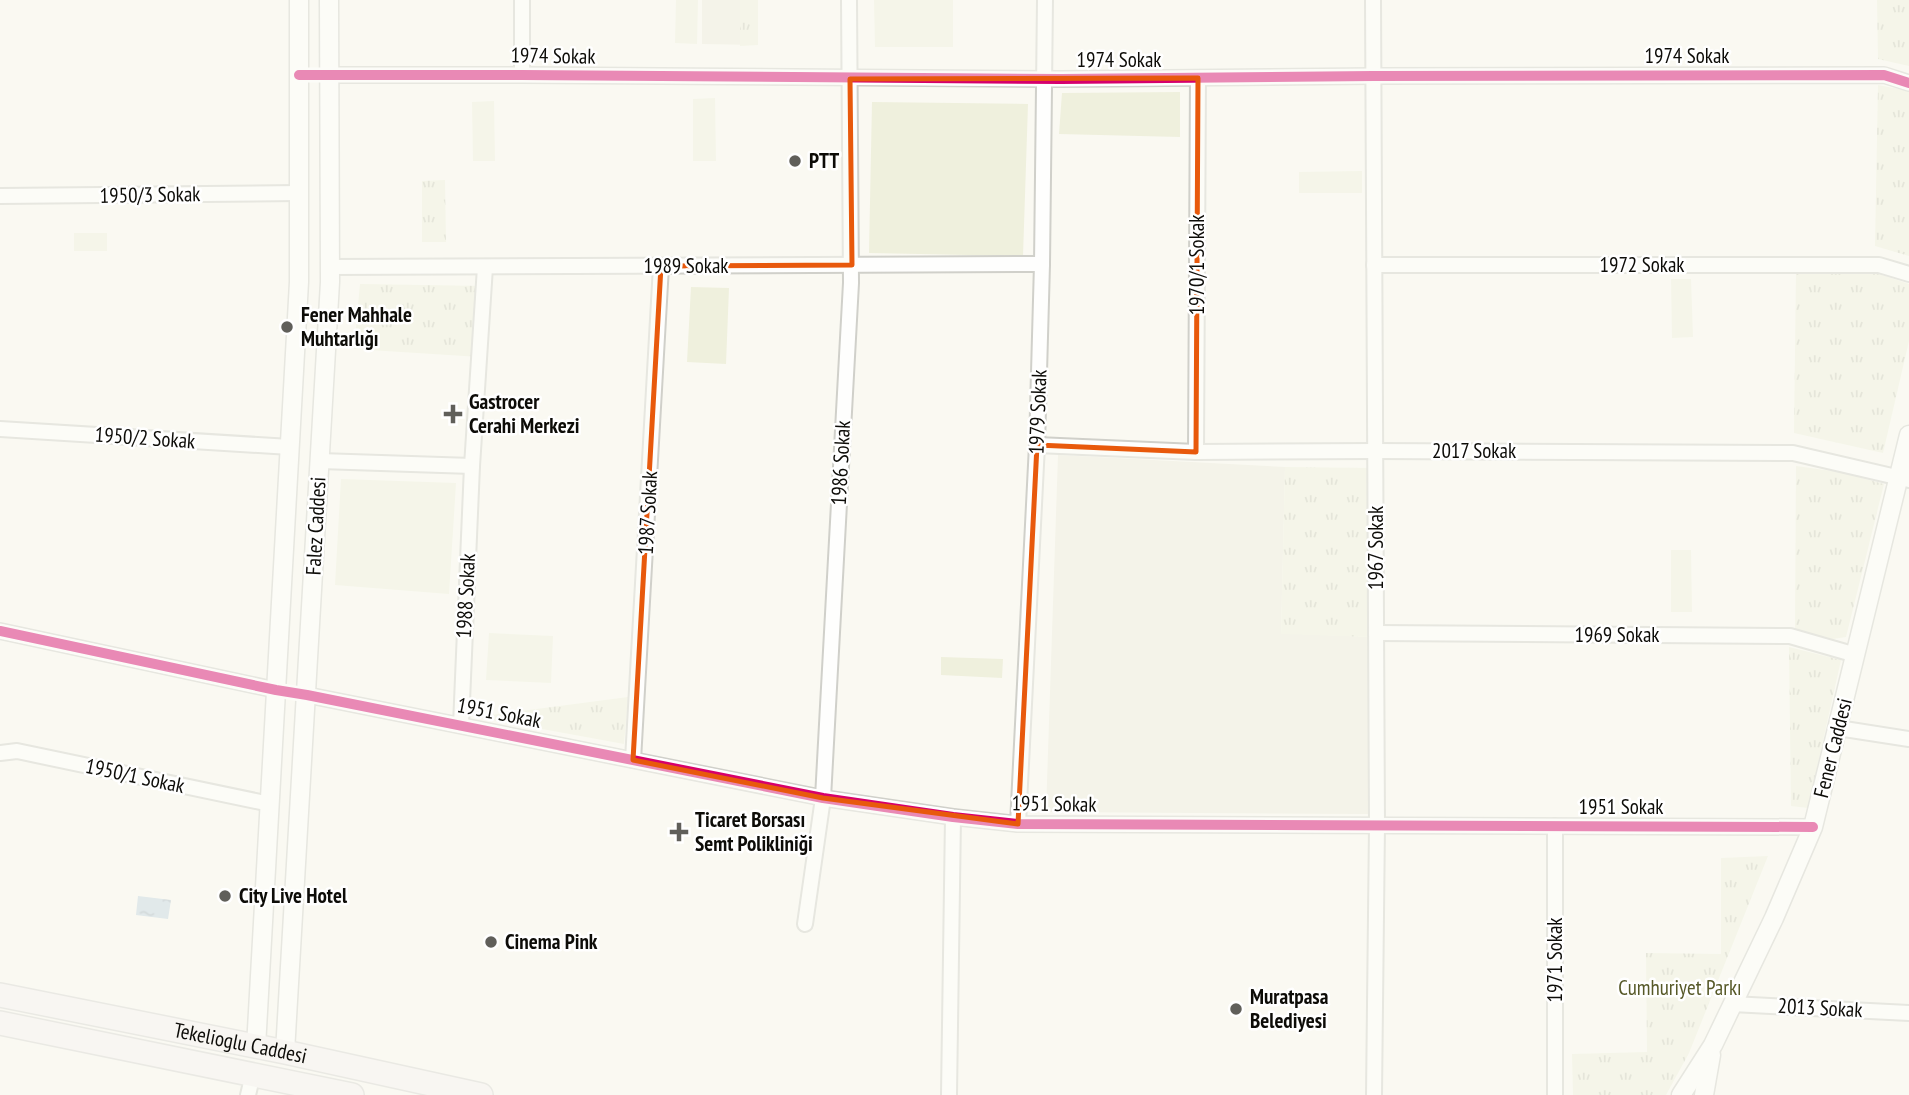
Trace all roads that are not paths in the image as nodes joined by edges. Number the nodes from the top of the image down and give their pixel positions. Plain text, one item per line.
1 (299, 0) edge
2 (329, 0) edge
3 (522, 0) edge
4 (849, 0) edge
5 (1045, 0) edge
6 (1373, 0) edge
7 (299, 75) junction
8 (329, 75) junction
9 (522, 75) junction
10 (1373, 76) junction
11 (1198, 78) junction
12 (850, 79) junction
13 (1045, 79) junction
14 (1909, 83) edge
15 (299, 193) junction
16 (0, 196) edge
17 (1042, 264) junction
18 (852, 265) junction
19 (1374, 265) junction
20 (661, 266) junction
21 (330, 267) junction
22 (485, 267) junction
23 (1909, 274) edge
24 (0, 429) edge
25 (1909, 435) edge
26 (1037, 444) junction
27 (290, 447) junction
28 (1375, 450) junction
29 (1196, 452) junction
30 (320, 461) junction
31 (472, 466) junction
32 (1904, 478) edge
33 (0, 631) edge
34 (1376, 633) junction
35 (1856, 654) junction
36 (276, 690) junction
37 (307, 695) junction
38 (461, 725) junction
39 (1838, 728) junction
40 (1909, 739) edge
41 (0, 753) edge
42 (633, 760) junction
43 (823, 797) junction
44 (270, 804) junction
45 (953, 817) junction
46 (1018, 824) junction
47 (1377, 825) junction
48 (1555, 826) junction
49 (1813, 827) junction
50 (805, 924) dead end
51 (0, 995) edge
52 (1732, 1004) junction
53 (1909, 1013) edge
54 (0, 1023) edge
55 (1713, 1045) junction
56 (256, 1047) junction
57 (285, 1052) junction
58 (251, 1084) edge
59 (274, 1087) edge
60 (352, 1095) edge
61 (481, 1095) edge
62 (949, 1095) edge
63 (1374, 1095) edge
64 (1555, 1095) edge
65 (1681, 1095) edge
66 (1704, 1095) edge

1 - 7 street, Falez Caddesi
2 - 8 street, Falez Caddesi
3 - 9 street
4 - 12 street, 1986 Sokak
5 - 13 street, 1979 Sokak
6 - 10 street, 1967 Sokak
7 - 8 street
7 - 15 street, Falez Caddesi
8 - 9 street, 1974 Sokak
8 - 21 street, Falez Caddesi
9 - 12 street, 1974 Sokak
10 - 11 street, 1974 Sokak
10 - 14 street, 1974 Sokak
10 - 19 street, 1967 Sokak
11 - 13 street, 1974 Sokak
11 - 29 street, 1970/1 Sokak
12 - 13 street, 1974 Sokak
12 - 18 street, 1986 Sokak
13 - 17 street, 1979 Sokak
15 - 16 street, 1950/3 Sokak
15 - 27 street, Falez Caddesi
17 - 18 street, 1989 Sokak
17 - 26 street, 1979 Sokak
18 - 20 street, 1989 Sokak
18 - 43 street, 1986 Sokak
19 - 23 street, 1972 Sokak
19 - 28 street, 1967 Sokak
20 - 22 street, 1989 Sokak
20 - 42 street, 1987 Sokak
21 - 22 street, 1989 Sokak
21 - 30 street, Falez Caddesi
22 - 31 street, 1988 Sokak
24 - 27 street, 1950/2 Sokak
25 - 32 street, Fener Caddesi
26 - 29 street, 2017 Sokak
26 - 46 street, 1979 Sokak
27 - 36 street, Falez Caddesi
28 - 29 street, 2017 Sokak
28 - 32 street, 2017 Sokak
28 - 34 street, 1967 Sokak
30 - 31 street
30 - 37 street, Falez Caddesi
31 - 38 street, 1988 Sokak
32 - 35 street, Fener Caddesi
33 - 36 street
34 - 35 street, 1969 Sokak
34 - 47 street, 1967 Sokak
35 - 39 street, Fener Caddesi
36 - 37 street
36 - 44 street, Falez Caddesi
37 - 38 street, 1951 Sokak
37 - 57 street, Falez Caddesi
38 - 42 street, 1951 Sokak
39 - 40 street
39 - 49 street, Fener Caddesi
41 - 44 street, 1950/1 Sokak
42 - 43 street, 1951 Sokak
43 - 45 street, 1951 Sokak
43 - 50 street, 1986 Sokak
44 - 56 street, Falez Caddesi
45 - 46 street, 1951 Sokak
45 - 62 street
46 - 47 street, 1951 Sokak
47 - 48 street, 1951 Sokak
47 - 63 street, 1967 Sokak
48 - 49 street, 1951 Sokak
48 - 64 street, 1971 Sokak
49 - 52 street, Fener Caddesi
51 - 56 main road, Tekelioglu Caddesi
52 - 53 street, 2013 Sokak
52 - 55 street, Fener Caddesi
54 - 58 main road, Tekelioglu Caddesi
55 - 65 street
55 - 66 street
56 - 57 main road, Tekelioglu Caddesi
57 - 61 main road, Tekelioglu Caddesi
58 - 59 main road, Tekelioglu Caddesi
59 - 60 main road, Tekelioglu Caddesi

